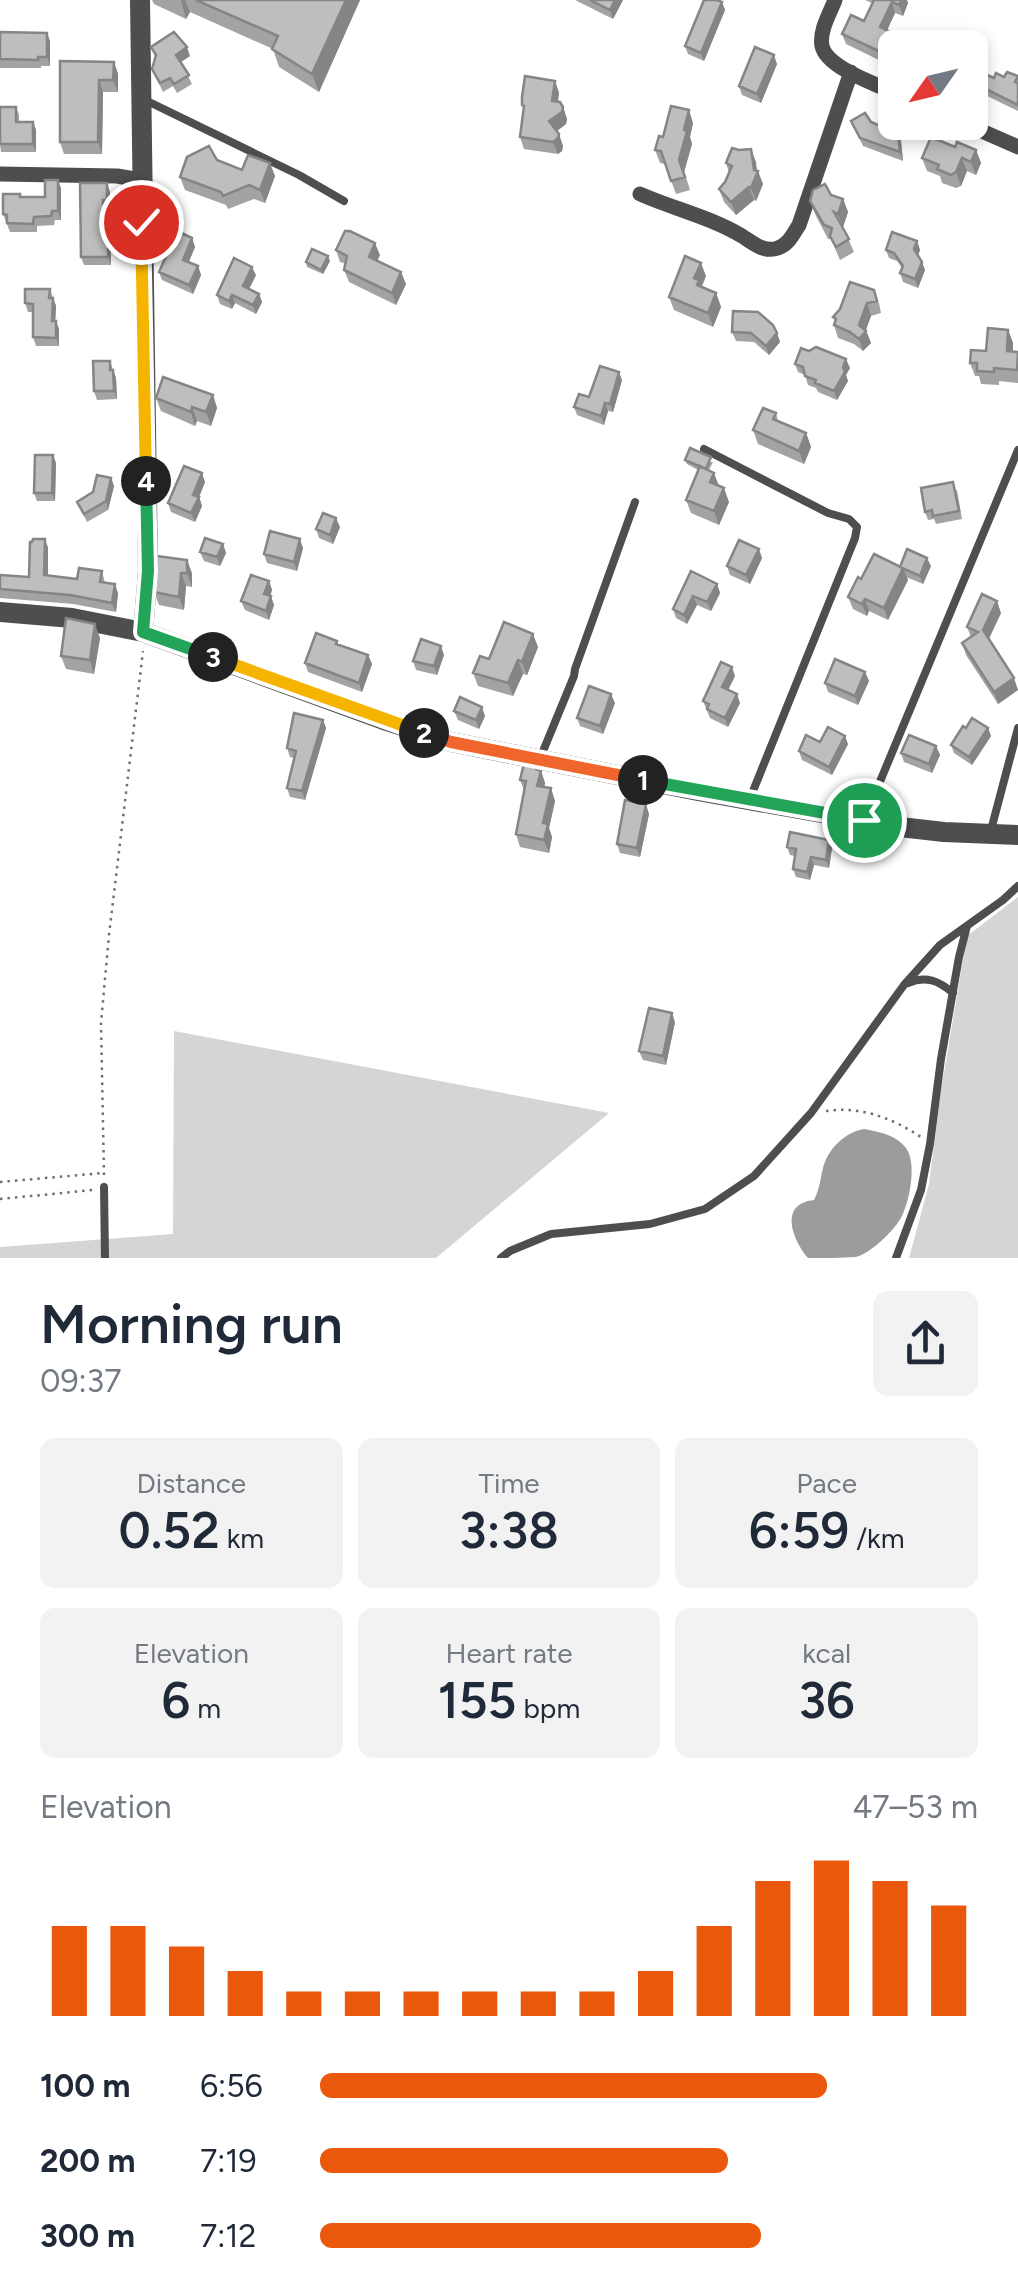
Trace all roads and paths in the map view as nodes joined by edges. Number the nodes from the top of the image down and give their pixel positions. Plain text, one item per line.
1 (140, 0) edge
2 (835, 0) edge
3 (851, 72) junction
4 (878, 85) edge
5 (140, 97) junction
6 (988, 134) edge
7 (1018, 147) edge
8 (0, 174) edge
9 (140, 180) junction
10 (640, 194) dead end
11 (344, 200) dead end
12 (704, 449) edge
13 (1018, 450) edge
14 (635, 502) dead end
15 (0, 612) edge
16 (143, 632) junction
17 (1018, 728) edge
18 (539, 760) junction
19 (749, 800) junction
20 (864, 820) junction
21 (1018, 834) edge
22 (990, 835) junction
23 (1018, 886) edge
24 (967, 926) junction
25 (904, 985) junction
26 (953, 993) junction
27 (811, 1113) junction
28 (930, 1144) junction
29 (104, 1173) junction
30 (0, 1182) edge
31 (104, 1187) junction
32 (0, 1199) edge
33 (106, 1258) edge
34 (501, 1258) edge
35 (896, 1258) edge

1 - 5 street
2 - 3 street
3 - 4 street
3 - 10 street
5 - 9 street
5 - 11 lane
6 - 7 street
8 - 9 street
9 - 16 street
12 - 19 lane
13 - 20 lane
14 - 18 lane
15 - 16 street
16 - 18 street
16 - 29 path
17 - 22 lane
18 - 19 street
19 - 20 street
20 - 22 street
21 - 22 street
23 - 24 lane
24 - 25 lane
24 - 26 lane
25 - 26 lane
25 - 27 lane
26 - 28 lane
27 - 28 path
27 - 34 lane
28 - 35 lane
29 - 30 path
29 - 31 path
31 - 32 path
31 - 33 lane

